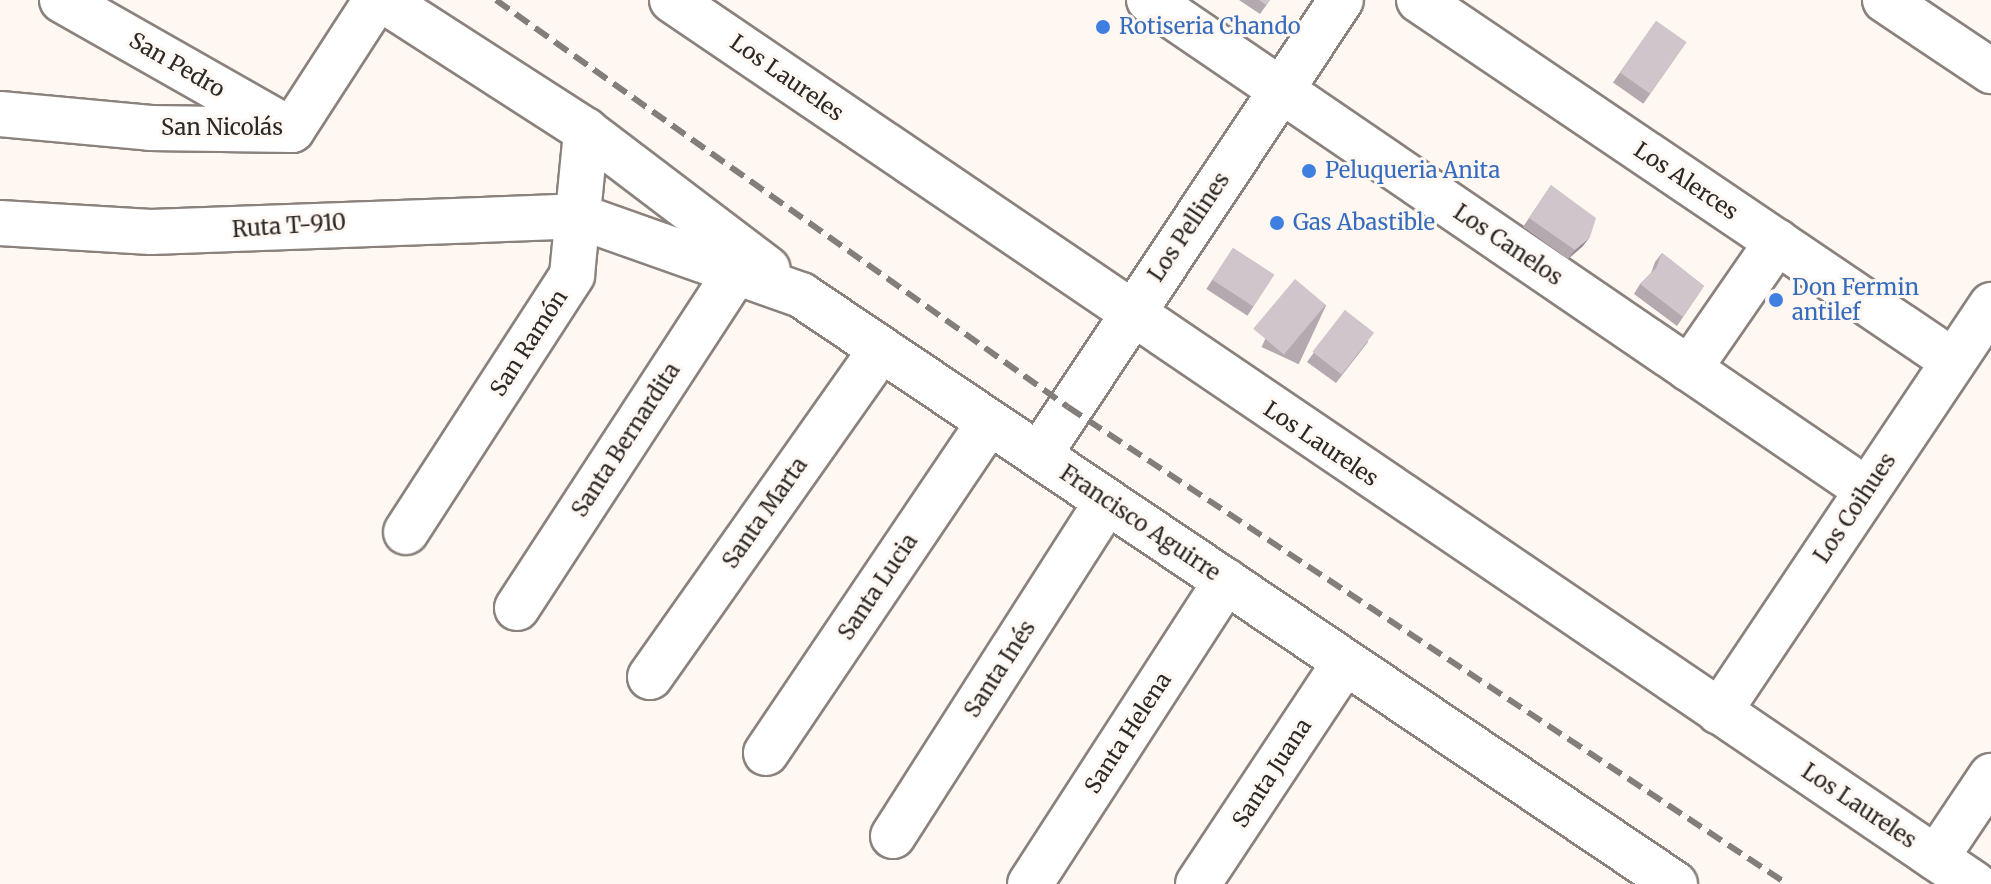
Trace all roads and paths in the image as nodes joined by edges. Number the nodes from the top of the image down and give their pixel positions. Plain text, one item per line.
1 (62, 0) edge
2 (376, 0) edge
3 (383, 0) edge
4 (672, 0) edge
5 (1149, 0) edge
6 (1341, 0) edge
7 (1419, 0) edge
8 (1885, 0) edge
9 (1991, 71) edge
10 (1281, 90) junction
11 (0, 114) edge
12 (292, 130) junction
13 (586, 131) junction
14 (578, 216) junction
15 (0, 223) edge
16 (1777, 242) junction
17 (736, 272) junction
18 (801, 295) junction
19 (1991, 305) edge
20 (1130, 315) junction
21 (881, 349) junction
22 (1953, 361) junction
23 (1689, 369) junction
24 (989, 422) junction
25 (1039, 455) junction
26 (1867, 490) junction
27 (1107, 502) junction
28 (406, 532) dead end
29 (1226, 581) junction
30 (517, 608) dead end
31 (1345, 662) junction
32 (650, 677) dead end
33 (1719, 712) junction
34 (766, 753) dead end
35 (1991, 776) edge
36 (893, 836) dead end
37 (1936, 858) junction
38 (1030, 884) edge
39 (1198, 884) edge
40 (1675, 884) edge
41 (1974, 884) edge

1 - 12 street, San Pedro
2 - 12 street, San Nicolás
3 - 13 street
4 - 20 street, Los Laureles
5 - 10 street, Los Canelos
6 - 10 street, Los Pellines
7 - 16 street, Los Alerces
8 - 9 street
10 - 20 street, Los Pellines
10 - 23 street, Los Canelos
11 - 12 street, San Nicolás
13 - 14 street, San Ramón
13 - 18 street
14 - 15 street, Ruta T-910
14 - 17 street, Francisco Aguirre
14 - 28 street, San Ramón
16 - 22 street, Los Alerces
16 - 23 street
17 - 18 street, Francisco Aguirre
17 - 30 street, Santa Bernardita
18 - 21 street, Francisco Aguirre
19 - 22 street, Los Coihues
20 - 25 street, Los Pellines
20 - 33 street, Los Laureles
21 - 24 street, Francisco Aguirre
21 - 32 street, Santa Marta
22 - 26 street, Los Coihues
23 - 26 street, Los Canelos
24 - 25 street, Francisco Aguirre
24 - 34 street, Santa Lucia
25 - 27 street, Francisco Aguirre
26 - 33 street, Los Coihues
27 - 29 street, Francisco Aguirre
27 - 36 street, Santa Inés
29 - 31 street, Francisco Aguirre
29 - 38 street, Santa Helena
31 - 39 street, Santa Juana
31 - 40 street, Francisco Aguirre
33 - 37 street, Los Laureles
35 - 37 street
37 - 41 street, Los Laureles

